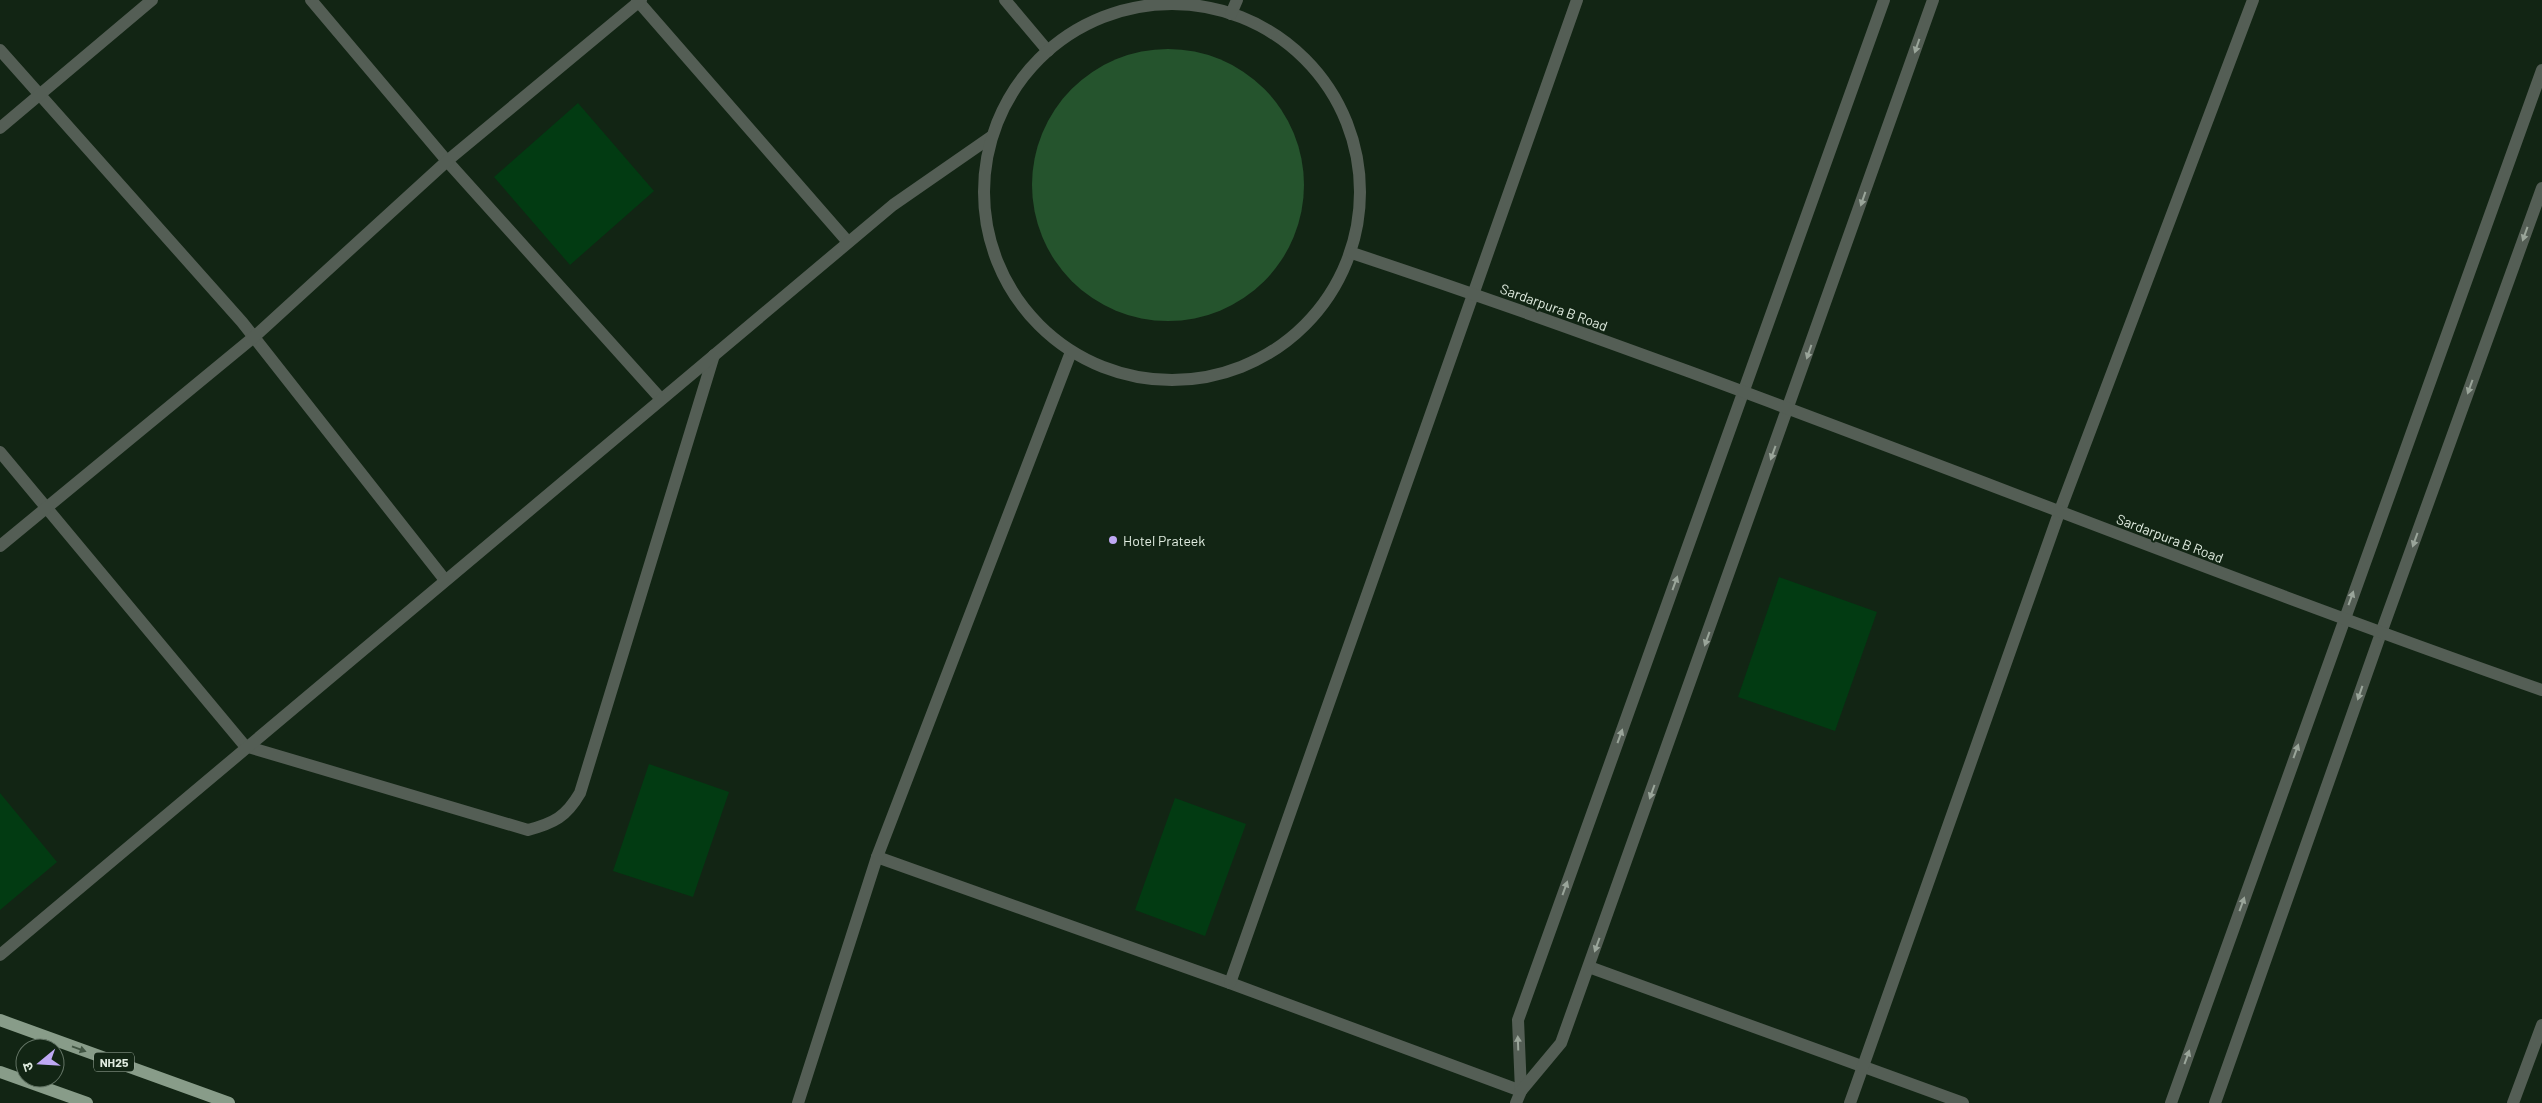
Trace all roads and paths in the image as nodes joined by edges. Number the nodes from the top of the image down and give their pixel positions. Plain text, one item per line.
1 (152, 0) edge
2 (311, 0) edge
3 (1004, 0) edge
4 (1236, 0) edge
5 (1577, 0) edge
6 (1884, 0) edge
7 (1933, 0) edge
8 (2254, 0) edge
9 (639, 1) edge
10 (1232, 14) junction
11 (0, 50) edge
12 (1048, 51) junction
13 (2542, 70) edge
14 (40, 94) junction
15 (0, 128) edge
16 (991, 137) junction
17 (447, 161) junction
18 (2542, 188) edge
19 (848, 242) junction
20 (1352, 253) junction
21 (1472, 293) junction
22 (254, 337) junction
23 (1071, 352) junction
24 (714, 355) junction
25 (1744, 393) junction
26 (661, 399) junction
27 (1789, 407) junction
28 (0, 452) edge
29 (47, 508) junction
30 (2060, 513) junction
31 (0, 546) edge
32 (445, 580) junction
33 (2343, 619) junction
34 (2381, 633) junction
35 (2542, 690) edge
36 (245, 746) junction
37 (877, 857) junction
38 (0, 955) edge
39 (1590, 968) junction
40 (1230, 983) junction
41 (0, 1020) edge
42 (2542, 1025) edge
43 (1862, 1066) junction
44 (0, 1072) edge
45 (1518, 1097) edge
46 (87, 1103) edge
47 (229, 1103) edge
48 (798, 1103) edge
49 (1850, 1103) edge
50 (1963, 1103) edge
51 (2171, 1103) edge
52 (2215, 1103) edge
53 (2514, 1103) edge

1 - 14 street
2 - 17 street
3 - 12 street
4 - 10 street
5 - 21 street
6 - 25 street
7 -> 27 street
8 - 30 street
9 - 17 street
9 - 19 street
10 - 12 street
10 - 20 street
11 - 14 street
12 - 16 street
33 -> 13 street
14 - 15 street
14 - 22 street
16 - 19 street
16 - 23 street
17 - 22 street
17 - 26 street
18 -> 34 street
19 - 24 street
20 - 21 street, Sardarpura B Road
20 - 23 street
21 - 25 street, Sardarpura B Road
21 - 40 street
22 - 29 street
22 - 32 street
23 - 37 street
24 - 26 street
24 - 36 street
25 - 27 street, Sardarpura B Road
45 -> 25 street
26 - 32 street
27 - 30 street, Sardarpura B Road
27 -> 39 street
28 - 29 street
29 - 31 street
29 - 36 street
30 - 33 street, Sardarpura B Road
30 - 43 street
32 - 36 street
33 - 34 street, Sardarpura B Road
51 -> 33 street
34 - 35 street, Sardarpura B Road
34 -> 52 street
36 - 38 street
37 - 40 street
37 - 48 street
39 - 43 street
39 - 45 street
40 - 45 street
41 -> 47 main road, NH25
42 - 53 street
43 - 49 street
43 - 50 street
44 - 46 main road

